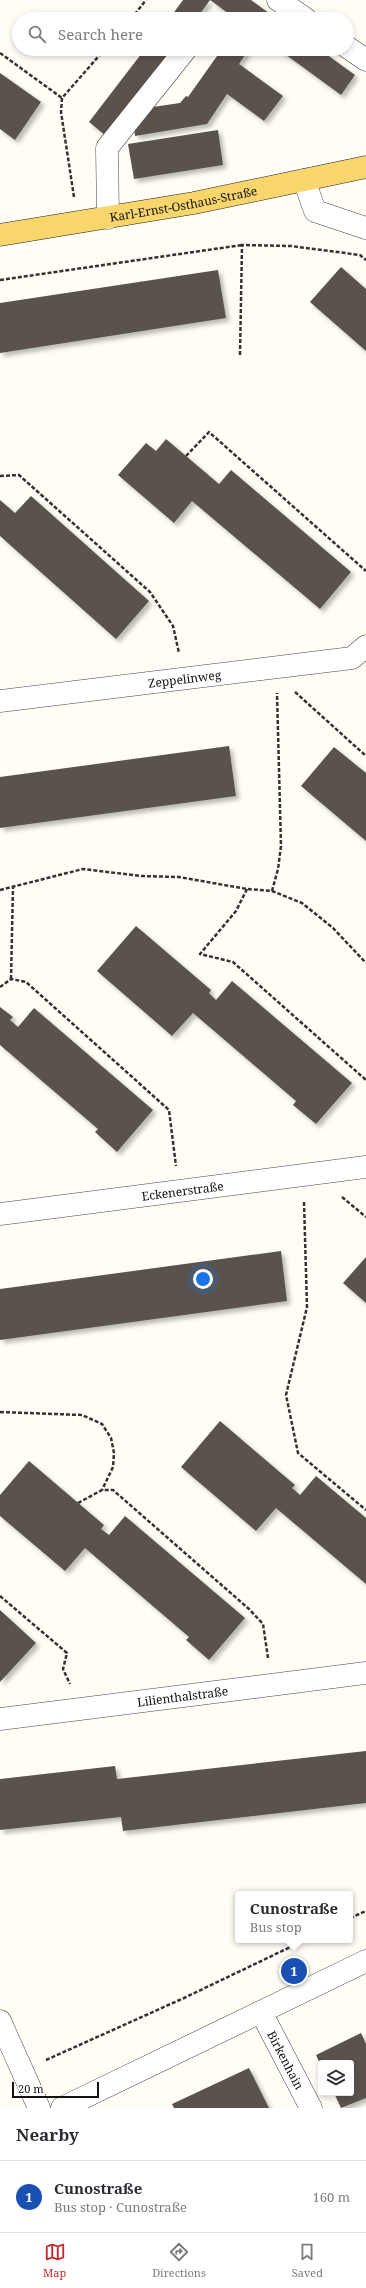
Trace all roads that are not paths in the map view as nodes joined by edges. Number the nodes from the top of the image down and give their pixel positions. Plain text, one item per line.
1 (278, 0) edge
2 (296, 12) edge
3 (354, 52) edge
4 (180, 56) edge
5 (366, 60) edge
6 (366, 167) edge
7 (304, 180) junction
8 (108, 218) junction
9 (366, 228) edge
10 (0, 234) edge
11 (366, 646) edge
12 (0, 701) edge
13 (366, 1167) edge
14 (0, 1214) edge
15 (366, 1673) edge
16 (0, 1719) edge
17 (366, 1961) edge
18 (261, 2012) junction
19 (0, 2021) edge
20 (40, 2108) edge
21 (62, 2108) edge
22 (311, 2108) edge

1 - 2 street
3 - 5 street
4 - 8 street
6 - 7 main road, Karl-Ernst-Osthaus-Straße
7 - 8 main road, Karl-Ernst-Osthaus-Straße
7 - 9 street
8 - 10 main road, Karl-Ernst-Osthaus-Straße
11 - 12 street, Zeppelinweg
13 - 14 street, Eckenerstraße
15 - 16 street, Lilienthalstraße
17 - 18 street
18 - 21 street
18 - 22 street, Birkenhain
19 - 20 street

